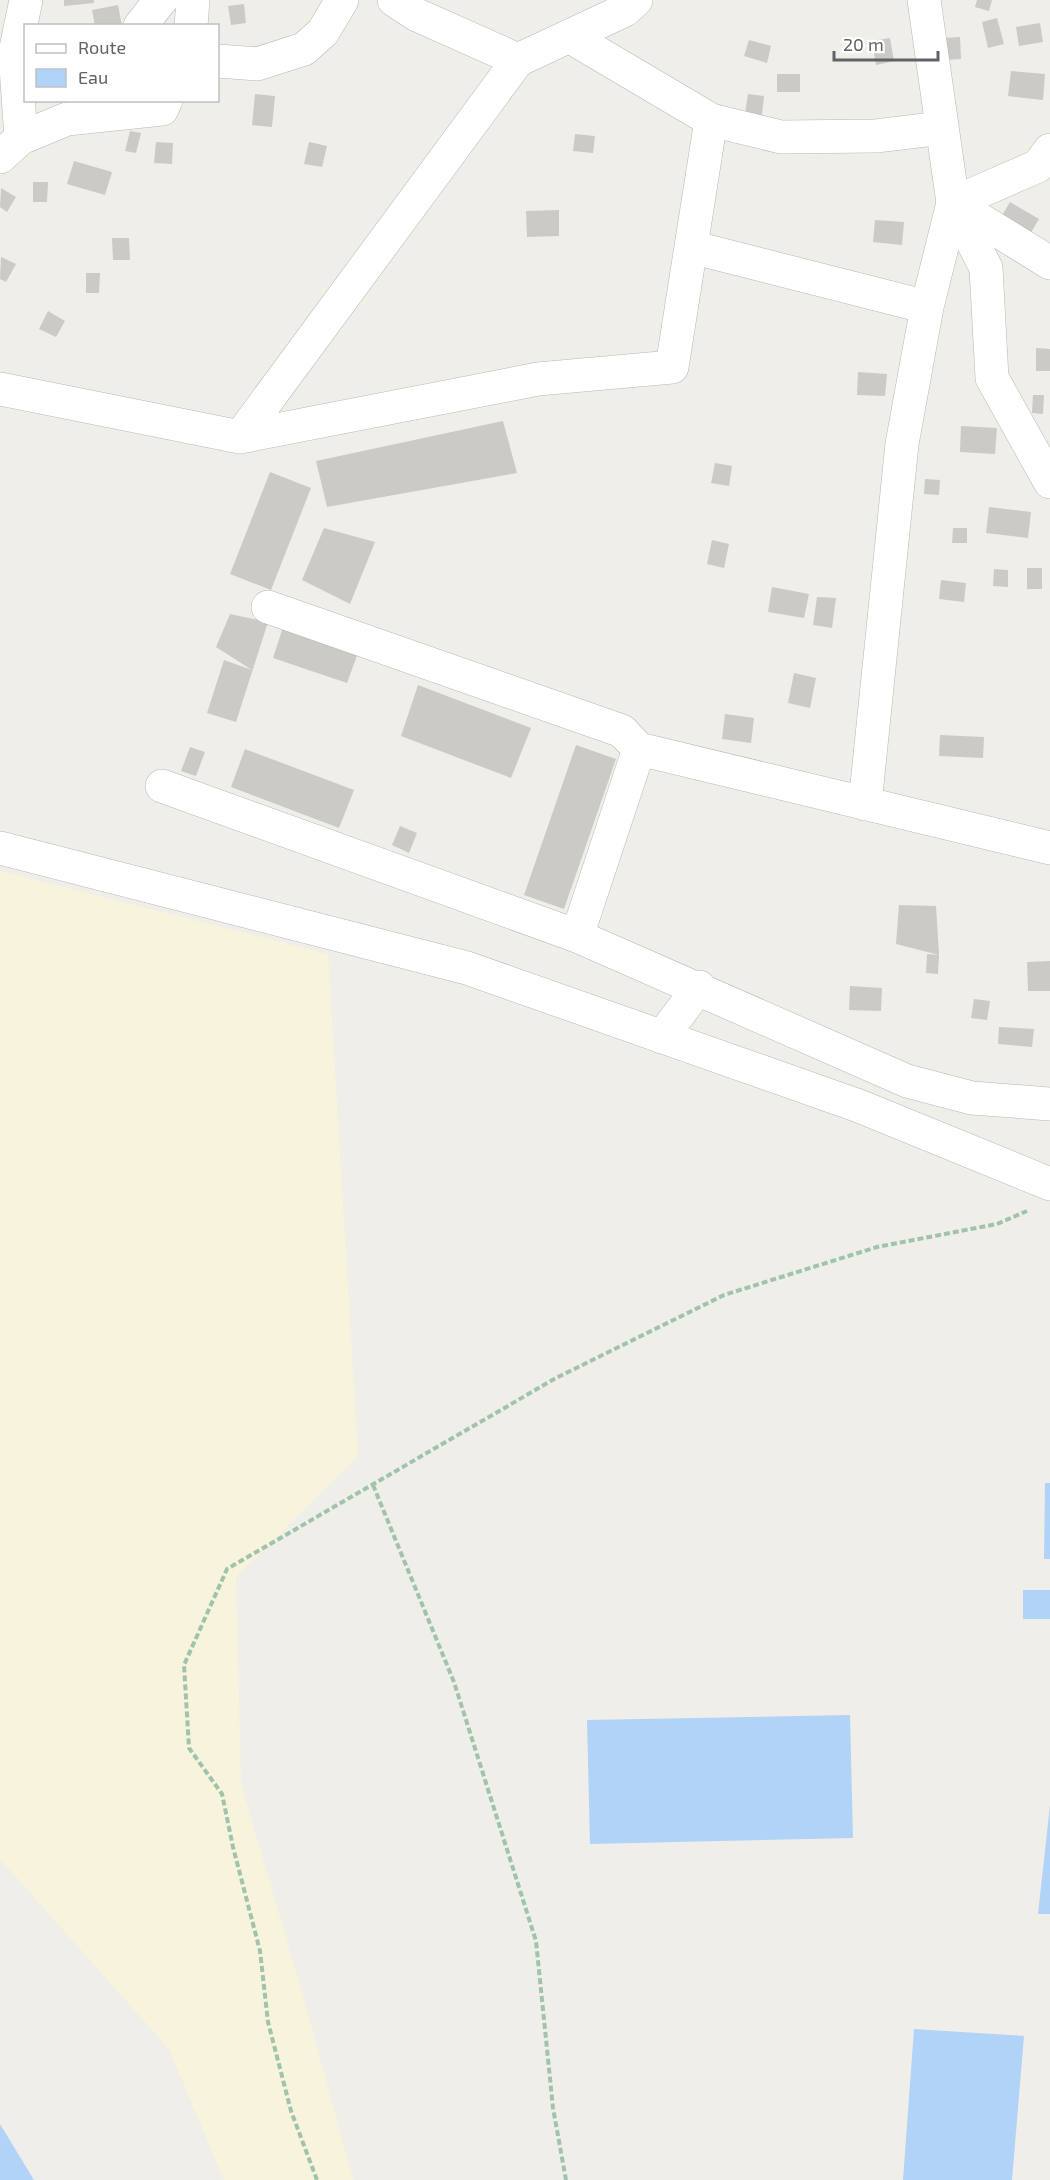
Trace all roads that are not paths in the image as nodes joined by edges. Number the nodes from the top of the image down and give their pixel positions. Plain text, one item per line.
1 (26, 0) edge
2 (161, 0) edge
3 (193, 0) edge
4 (342, 0) edge
5 (394, 0) edge
6 (636, 0) edge
7 (924, 0) edge
8 (143, 24) edge
9 (191, 24) edge
10 (569, 36) junction
11 (518, 60) junction
12 (219, 61) edge
13 (59, 102) edge
14 (165, 102) edge
15 (711, 120) junction
16 (942, 128) junction
17 (11, 147) edge
18 (1050, 150) edge
19 (953, 203) junction
20 (691, 246) junction
21 (1050, 263) edge
22 (927, 308) junction
23 (0, 389) edge
24 (240, 437) junction
25 (1050, 482) edge
26 (268, 607) dead end
27 (639, 749) junction
28 (162, 786) dead end
29 (865, 804) junction
30 (0, 848) edge
31 (1050, 848) edge
32 (577, 936) junction
33 (699, 987) junction
34 (662, 1037) junction
35 (1050, 1104) edge
36 (1050, 1184) edge

1 - 17 street
2 - 8 street
3 - 9 street
4 - 12 street
5 - 11 street
6 - 10 street
7 - 16 street
10 - 11 street
10 - 15 street
11 - 24 street
13 - 17 street
14 - 17 street
15 - 16 street
15 - 20 street
16 - 19 street
18 - 19 street
19 - 21 street
19 - 22 street
19 - 25 street
20 - 22 street
20 - 24 street
22 - 29 street
23 - 24 street
26 - 27 street
27 - 29 street
27 - 32 street
28 - 32 street
29 - 31 street
30 - 34 street
32 - 33 street
33 - 34 street
33 - 35 street
34 - 36 street

